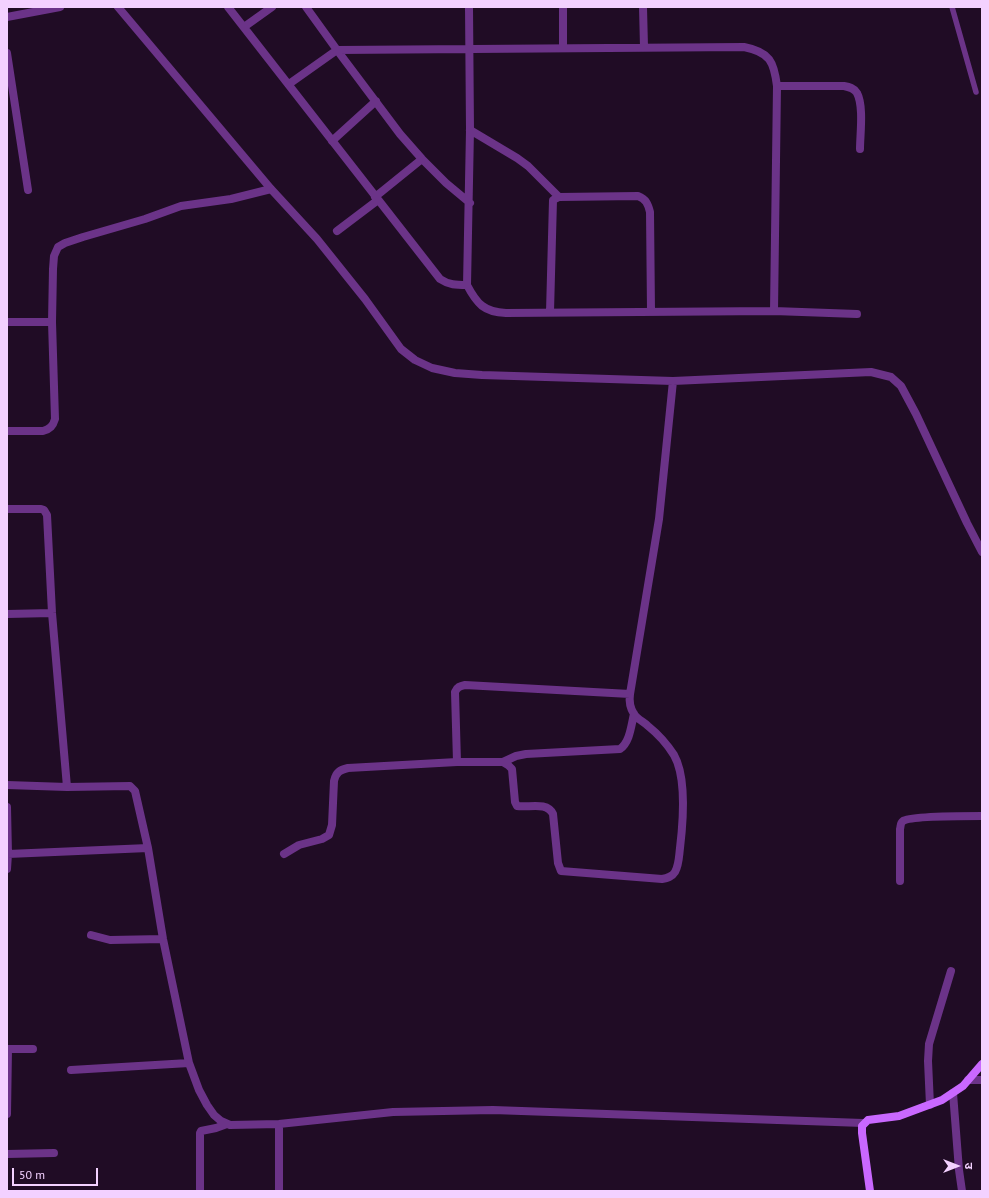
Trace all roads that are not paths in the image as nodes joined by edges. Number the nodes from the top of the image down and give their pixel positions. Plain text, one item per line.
1 (60, 7) edge
2 (118, 7) edge
3 (228, 7) edge
4 (272, 7) edge
5 (306, 7) edge
6 (470, 7) edge
7 (563, 7) edge
8 (643, 7) edge
9 (952, 7) edge
10 (7, 17) edge
11 (244, 27) junction
12 (563, 48) junction
13 (644, 48) junction
14 (470, 49) junction
15 (337, 50) junction
16 (7, 53) edge
17 (289, 84) junction
18 (777, 86) junction
19 (976, 92) dead end
20 (376, 101) junction
21 (470, 130) junction
22 (332, 141) junction
23 (860, 149) dead end
24 (422, 159) junction
25 (271, 189) junction
26 (28, 190) dead end
27 (559, 197) junction
28 (376, 198) junction
29 (470, 204) junction
30 (337, 231) dead end
31 (467, 285) junction
32 (652, 311) junction
33 (774, 311) junction
34 (550, 312) junction
35 (857, 314) dead end
36 (7, 322) edge
37 (52, 322) junction
38 (673, 381) junction
39 (7, 431) edge
40 (7, 509) edge
41 (982, 552) edge
42 (52, 613) junction
43 (7, 614) edge
44 (630, 694) junction
45 (634, 714) junction
46 (457, 762) junction
47 (503, 762) junction
48 (7, 785) edge
49 (67, 787) junction
50 (7, 807) edge
51 (982, 816) edge
52 (148, 848) junction
53 (8, 854) junction
54 (284, 854) dead end
55 (7, 869) edge
56 (900, 881) dead end
57 (91, 935) dead end
58 (163, 939) junction
59 (951, 971) dead end
60 (7, 1049) edge
61 (33, 1049) dead end
62 (189, 1063) junction
63 (982, 1064) edge
64 (71, 1070) dead end
65 (968, 1080) junction
66 (982, 1080) edge
67 (953, 1093) junction
68 (930, 1105) junction
69 (7, 1114) edge
70 (864, 1123) junction
71 (227, 1124) junction
72 (279, 1124) junction
73 (54, 1153) dead end
74 (7, 1154) edge
75 (200, 1191) edge
76 (280, 1191) edge
77 (870, 1191) edge
78 (962, 1191) edge

1 - 10 street
2 - 25 street
3 - 11 street
4 - 11 street
5 - 15 street
6 - 14 street
7 - 12 street
8 - 13 street
9 - 19 lane
11 - 17 street
12 - 13 street
12 - 14 street
13 - 18 street
14 - 15 street
14 - 21 street
15 - 17 street
15 - 20 street
16 - 26 street
17 - 22 street
18 - 23 street
18 - 33 street
20 - 22 street
20 - 24 street
21 - 27 street
21 - 29 street
22 - 28 street
24 - 28 street
24 - 29 street
25 - 37 street
25 - 38 street
27 - 32 street
27 - 34 street
28 - 30 street
28 - 31 street
29 - 31 street
31 - 34 street
32 - 33 street
32 - 34 street
33 - 35 street
36 - 37 street
37 - 39 street
38 - 41 street
38 - 44 street
40 - 42 street
42 - 43 street
42 - 49 street
44 - 45 street
44 - 46 street
45 - 47 street
45 - 47 street
46 - 47 street
46 - 54 street
48 - 49 street
49 - 52 street
50 - 53 street
51 - 56 street
52 - 53 street
52 - 58 street
53 - 55 street
57 - 58 street
58 - 62 street
59 - 68 street
60 - 61 street
60 - 69 street
62 - 64 street
62 - 71 street
63 - 65 street
65 - 66 street
65 - 67 street
67 - 68 street
67 - 78 street
68 - 70 street
70 - 72 street
70 - 77 street
71 - 72 street
71 - 75 street
72 - 76 street
73 - 74 street

